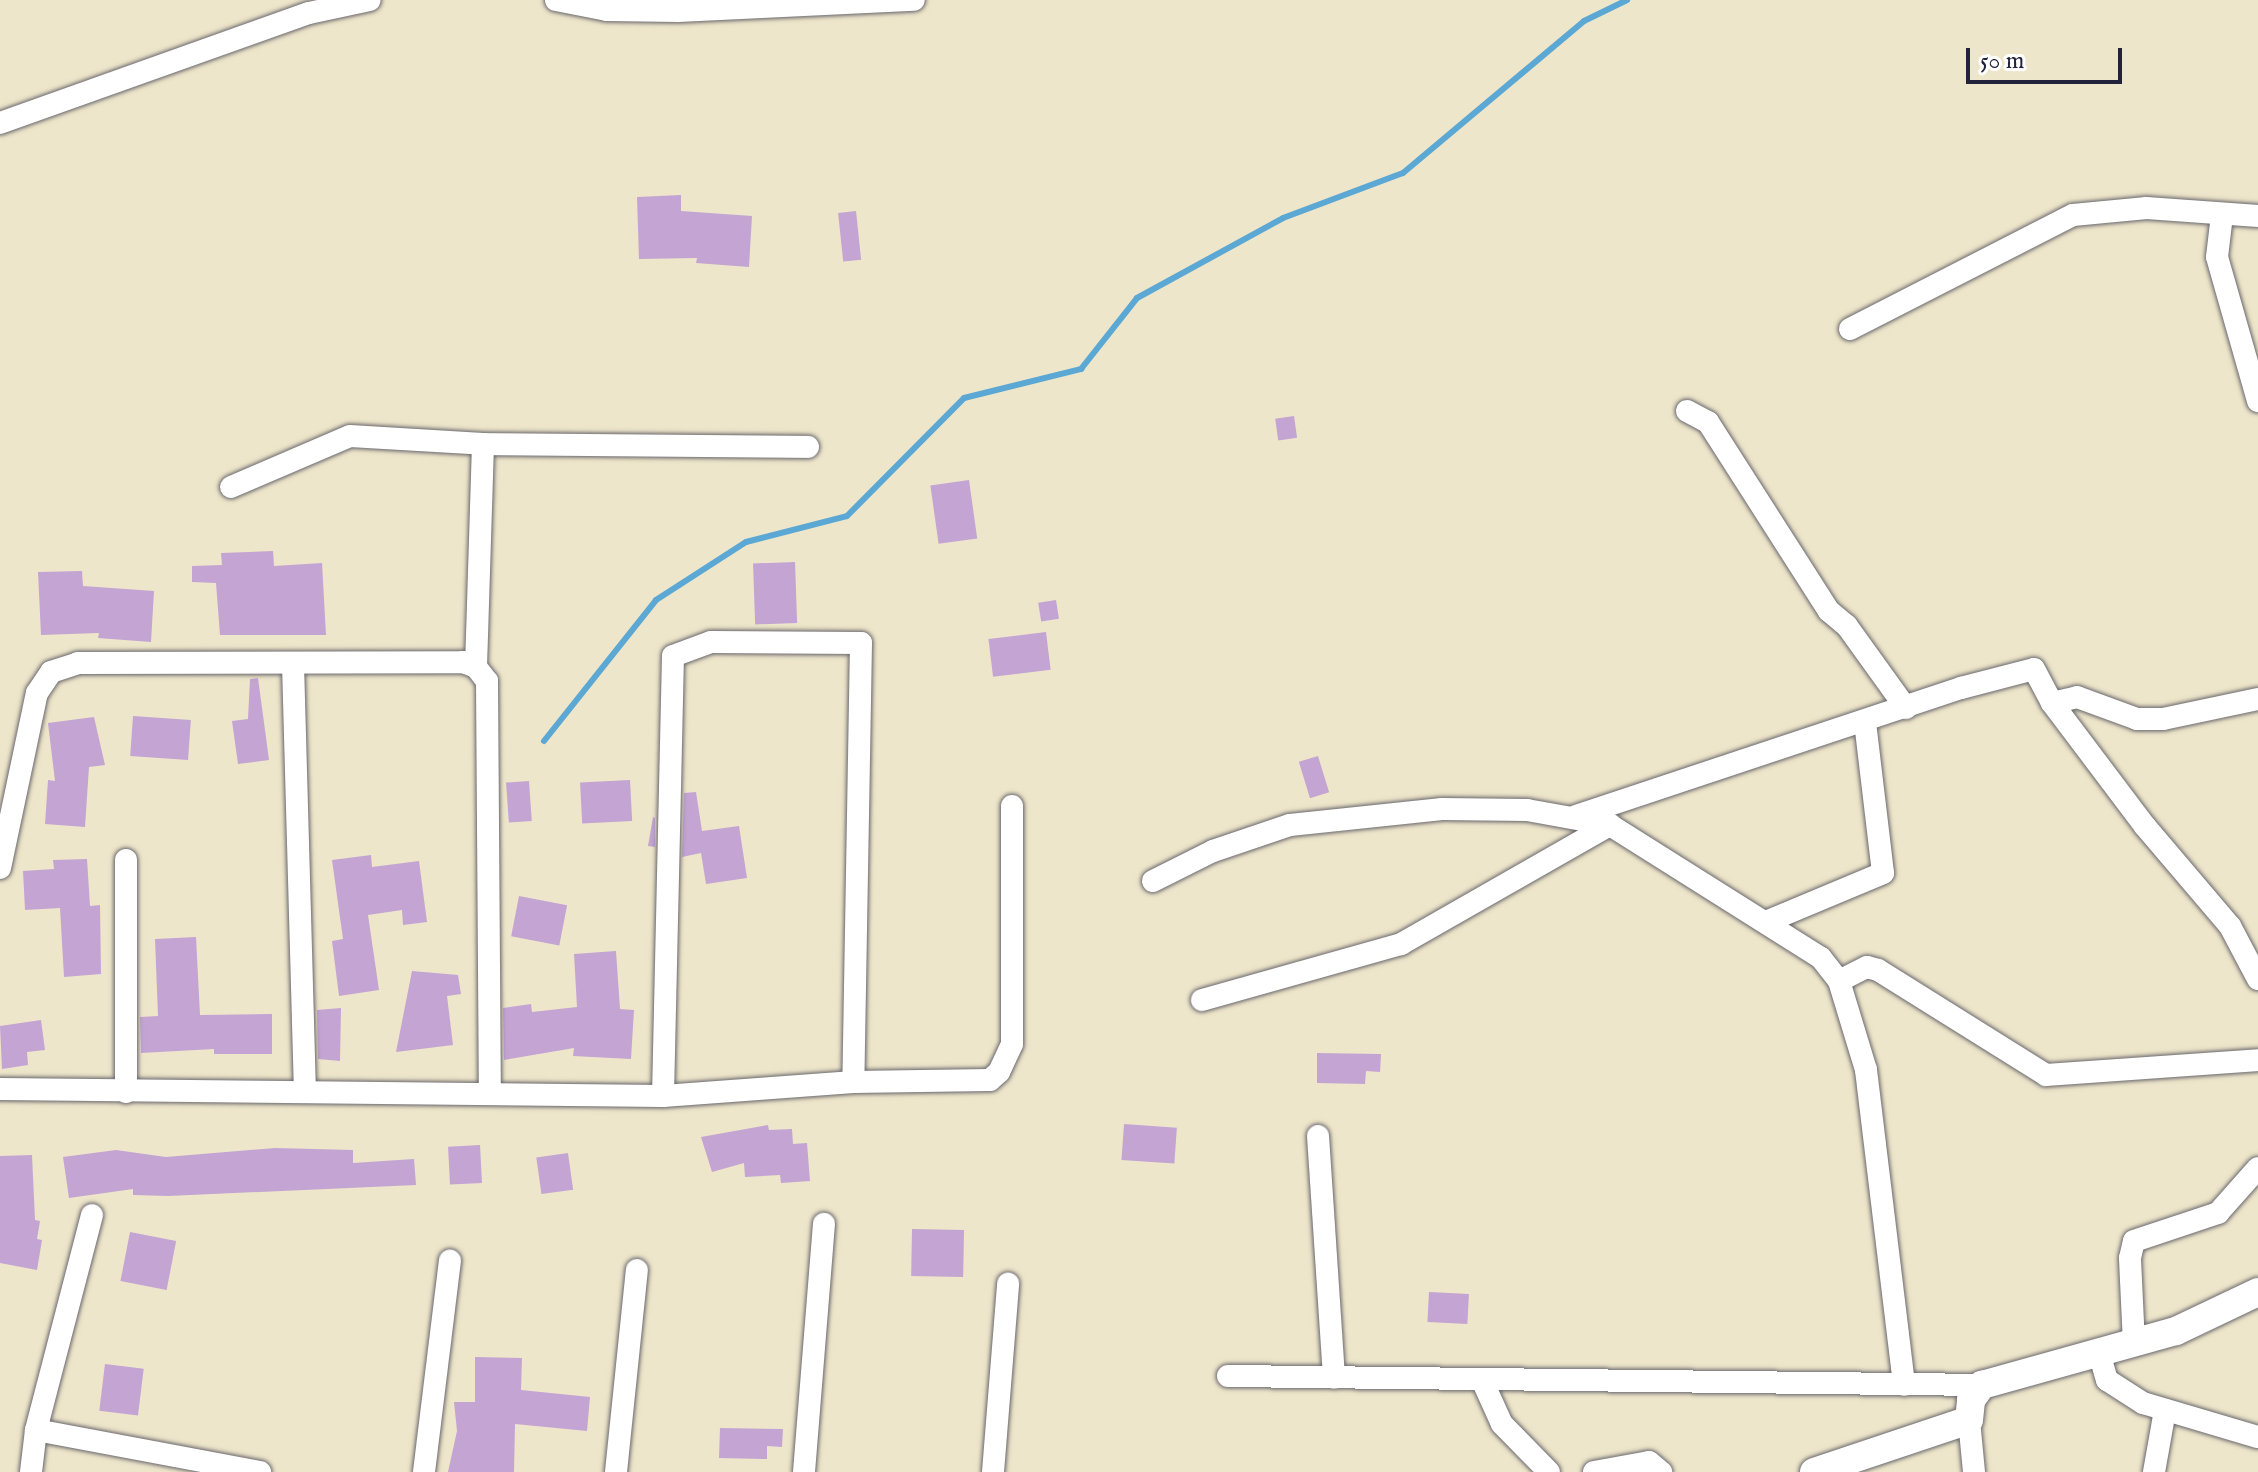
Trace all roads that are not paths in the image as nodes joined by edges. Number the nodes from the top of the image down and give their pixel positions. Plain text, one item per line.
1 (370, 0) edge
2 (556, 0) edge
3 (914, 0) edge
4 (0, 123) edge
5 (2222, 215) junction
6 (2258, 216) edge
7 (1850, 329) dead end
8 (2258, 401) edge
9 (1687, 411) dead end
10 (483, 444) junction
11 (808, 447) dead end
12 (231, 487) dead end
13 (293, 664) junction
14 (476, 667) junction
15 (2258, 699) edge
16 (2052, 703) junction
17 (1906, 708) junction
18 (1865, 722) junction
19 (1012, 806) dead end
20 (1576, 816) junction
21 (1610, 825) junction
22 (126, 860) dead end
23 (0, 868) edge
24 (1153, 881) dead end
25 (1766, 922) junction
26 (2258, 979) edge
27 (1839, 981) junction
28 (1202, 1000) dead end
29 (2258, 1060) edge
30 (853, 1082) junction
31 (0, 1089) edge
32 (490, 1091) junction
33 (126, 1092) junction
34 (305, 1092) junction
35 (663, 1096) junction
36 (1318, 1136) dead end
37 (2258, 1168) edge
38 (92, 1215) dead end
39 (824, 1224) dead end
40 (450, 1261) dead end
41 (637, 1270) dead end
42 (1008, 1284) dead end
43 (2258, 1292) edge
44 (2134, 1344) junction
45 (2100, 1356) junction
46 (1228, 1376) dead end
47 (1334, 1377) junction
48 (1482, 1380) junction
49 (1904, 1385) junction
50 (1982, 1385) junction
51 (2165, 1410) junction
52 (1969, 1420) junction
53 (36, 1430) junction
54 (2258, 1437) edge
55 (31, 1472) edge
56 (260, 1472) edge
57 (424, 1472) edge
58 (616, 1472) edge
59 (804, 1472) edge
60 (993, 1472) edge
61 (1549, 1472) edge
62 (1594, 1472) edge
63 (1661, 1472) edge
64 (1814, 1472) edge
65 (1974, 1472) edge
66 (2154, 1472) edge

1 - 4 street
2 - 3 street
5 - 6 street
5 - 7 street
5 - 8 street
9 - 17 street
10 - 11 street
10 - 12 street
10 - 14 street
13 - 14 street
13 - 23 street
13 - 34 street
14 - 32 street
15 - 16 street
16 - 17 street
16 - 26 street
17 - 18 street
18 - 20 street
18 - 25 street
19 - 30 street
20 - 21 street
20 - 24 street
21 - 25 street
21 - 28 street
22 - 33 street
25 - 27 street
27 - 29 street
27 - 49 street
30 - 35 street
30 - 35 street
31 - 33 street
32 - 34 street
32 - 35 street
33 - 34 street
36 - 47 street
37 - 44 street
38 - 53 street
39 - 59 street
40 - 57 street
41 - 58 street
42 - 60 street
43 - 44 street
44 - 45 street
45 - 50 street
45 - 51 street
46 - 47 street
47 - 48 street
48 - 49 street
48 - 61 street
49 - 50 street
50 - 52 street
51 - 54 street
51 - 66 street
52 - 64 street
52 - 65 street
53 - 55 street
53 - 56 street
62 - 63 street

